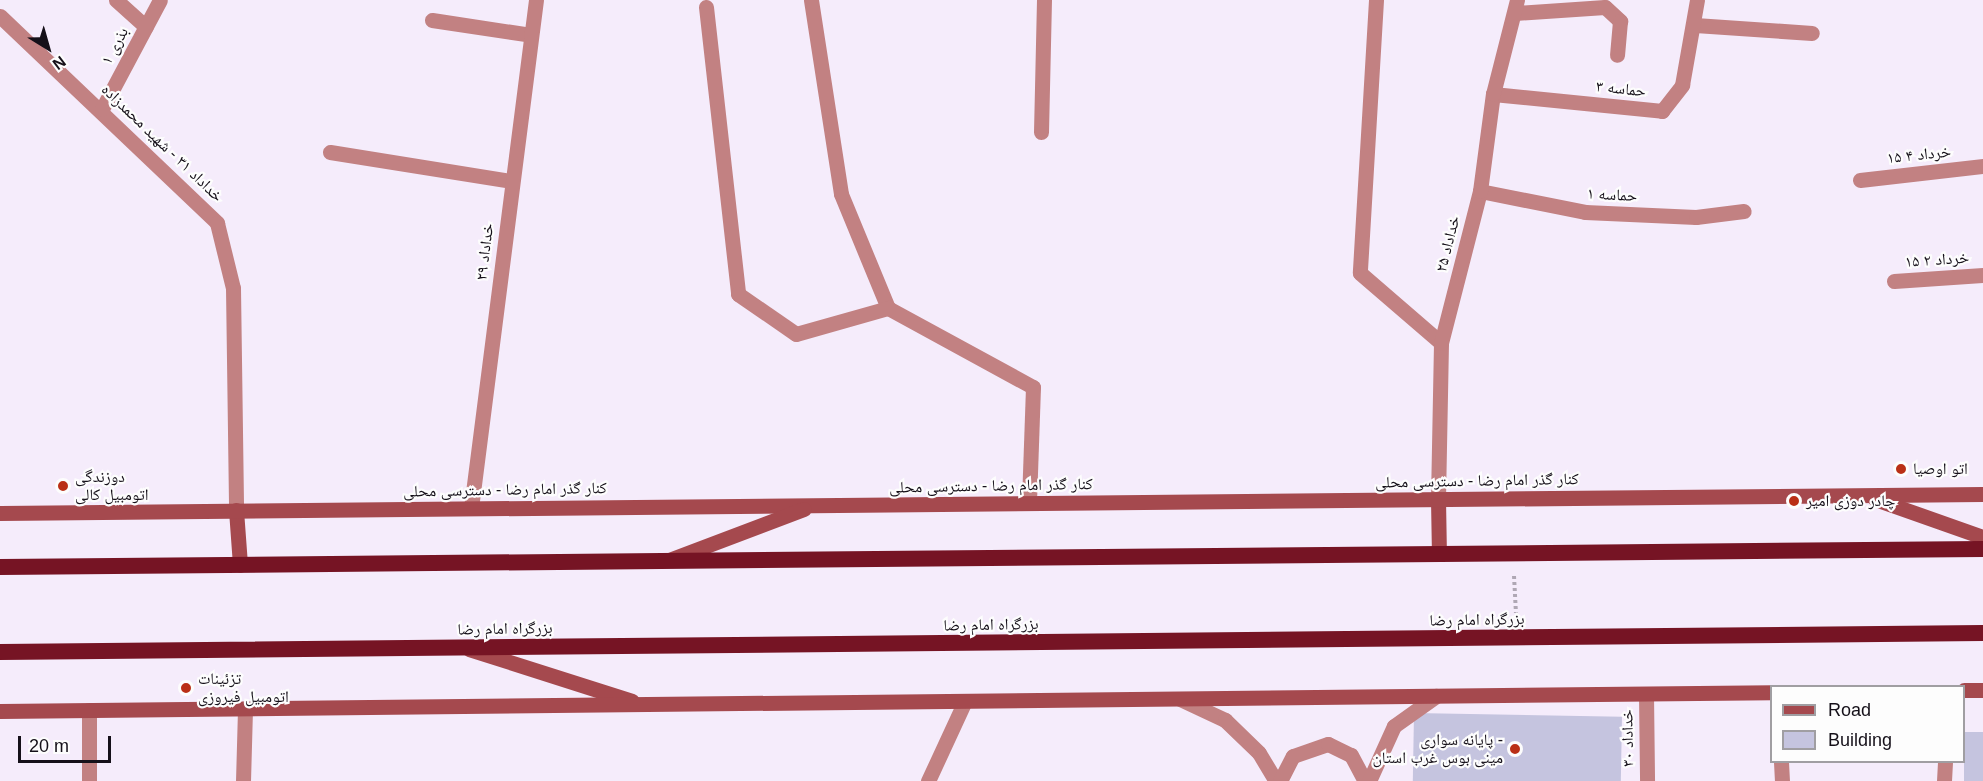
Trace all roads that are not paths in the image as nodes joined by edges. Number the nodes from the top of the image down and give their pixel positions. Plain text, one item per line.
1 (116, 0) edge
2 (160, 0) edge
3 (536, 0) edge
4 (811, 0) edge
5 (1044, 0) edge
6 (1376, 0) edge
7 (1697, 0) edge
8 (1516, 6) edge
9 (706, 7) dead end
10 (0, 16) edge
11 (432, 20) dead end
12 (1695, 26) junction
13 (146, 27) junction
14 (1812, 33) dead end
15 (531, 35) junction
16 (1617, 55) dead end
17 (1493, 94) junction
18 (102, 109) junction
19 (1041, 132) dead end
20 (330, 152) dead end
21 (1983, 166) edge
22 (1860, 180) dead end
23 (512, 181) junction
24 (1480, 191) junction
25 (1744, 211) dead end
26 (1983, 275) edge
27 (1894, 281) dead end
28 (888, 308) junction
29 (1442, 343) junction
30 (1983, 494) edge
31 (1863, 495) junction
32 (1438, 499) junction
33 (1029, 503) junction
34 (816, 505) junction
35 (471, 508) junction
36 (236, 510) junction
37 (0, 513) edge
38 (1983, 537) edge
39 (1983, 549) edge
40 (1439, 554) junction
41 (665, 561) junction
42 (240, 565) junction
43 (0, 567) edge
44 (1983, 633) edge
45 (463, 648) junction
46 (0, 652) edge
47 (1965, 690) edge
48 (1983, 690) edge
49 (1770, 692) edge
50 (1646, 694) junction
51 (1436, 696) junction
52 (1180, 699) junction
53 (965, 701) junction
54 (644, 705) junction
55 (245, 709) junction
56 (89, 710) junction
57 (0, 711) edge
58 (1781, 763) edge
59 (1945, 763) edge
60 (88, 781) edge
61 (243, 781) edge
62 (928, 781) edge
63 (1278, 781) edge
64 (1367, 781) edge
65 (1647, 781) edge
66 (1782, 781) edge
67 (1944, 781) edge

1 - 13 street
2 - 13 street, بذری ۱
3 - 15 street, خداداد ۲۹
4 - 28 street
5 - 19 street
6 - 29 street
7 - 12 street, حماسه ۳
8 - 16 street
8 - 17 street, خداداد ۲۵
9 - 28 street
10 - 18 street, خداداد ۳۱ - شهید محمدزاده
11 - 15 street
12 - 14 street
12 - 17 street, حماسه ۳
13 - 18 street, بذری ۱
15 - 23 street, خداداد ۲۹
17 - 24 street, خداداد ۲۵
18 - 36 street, خداداد ۳۱ - شهید محمدزاده
20 - 23 street
21 - 22 street, ۱۵ خرداد ۴
23 - 35 street, خداداد ۲۹
24 - 25 street, حماسه ۱
24 - 29 street, خداداد ۲۵
26 - 27 street, ۱۵ خرداد ۲
28 - 33 street
29 - 32 street, خداداد ۲۵
30 - 31 main road, کنار گذر امام رضا - دسترسی محلی
31 - 32 main road, کنار گذر امام رضا - دسترسی محلی
31 - 38 main road
32 - 33 main road, کنار گذر امام رضا - دسترسی محلی
32 - 40 main road
33 - 34 main road, کنار گذر امام رضا - دسترسی محلی
34 - 35 main road, کنار گذر امام رضا - دسترسی محلی
34 - 41 main road
35 - 36 main road, کنار گذر امام رضا - دسترسی محلی
36 - 37 main road, کنار گذر امام رضا - دسترسی محلی
36 - 42 main road
39 - 40 highway
40 - 41 highway
41 - 42 highway
42 - 43 highway
44 - 45 highway, بزرگراه امام رضا
45 - 46 highway, بزرگراه امام رضا
45 - 54 main road
47 - 48 main road
49 - 50 main road
50 - 51 main road
50 - 65 street, خداداد ۳۰
51 - 52 main road
51 - 64 street
52 - 53 main road
52 - 63 street
53 - 54 main road
53 - 62 street
54 - 55 main road
55 - 56 main road
55 - 61 street
56 - 57 main road
56 - 60 street
58 - 66 street
59 - 67 street
63 - 64 street

